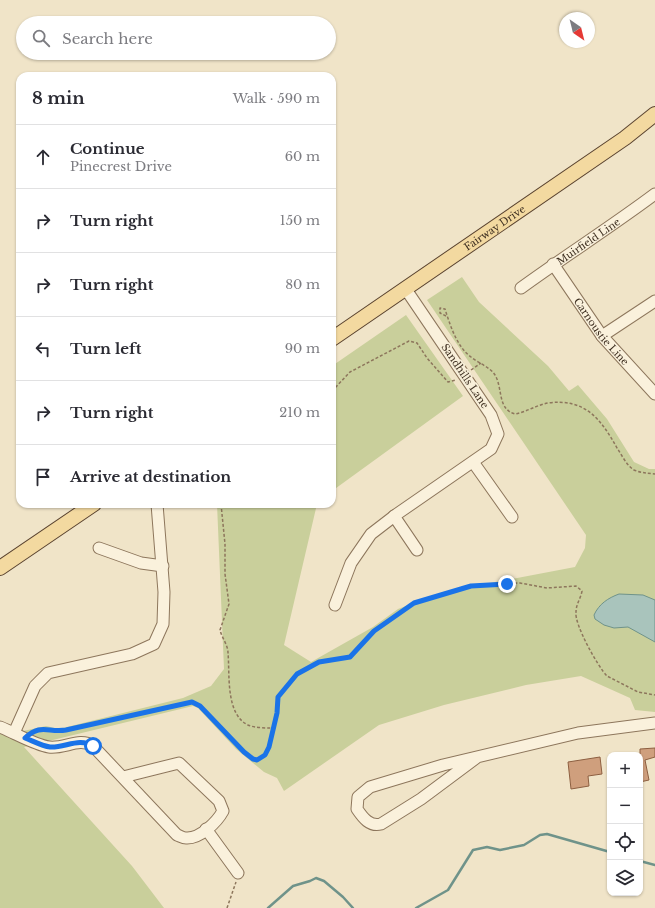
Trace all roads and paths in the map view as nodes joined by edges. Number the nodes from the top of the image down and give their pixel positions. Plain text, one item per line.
1 (655, 114) edge
2 (655, 194) edge
3 (553, 264) junction
4 (406, 288) junction
5 (521, 288) dead end
6 (655, 301) edge
7 (446, 316) dead end
8 (336, 336) edge
9 (602, 336) junction
10 (481, 364) junction
11 (464, 375) junction
12 (336, 386) edge
13 (655, 394) edge
14 (473, 462) junction
15 (655, 474) edge
16 (88, 508) edge
17 (157, 508) edge
18 (222, 508) edge
19 (394, 516) junction
20 (512, 516) dead end
21 (99, 548) dead end
22 (417, 550) dead end
23 (163, 566) junction
24 (0, 568) edge
25 (335, 605) dead end
26 (655, 695) edge
27 (655, 723) edge
28 (0, 726) edge
29 (274, 728) junction
30 (14, 733) junction
31 (25, 738) junction
32 (476, 758) junction
33 (123, 777) junction
34 (206, 829) junction
35 (238, 873) joint
36 (227, 908) edge

1 - 4 main road, Fairway Drive
2 - 3 street, Muirfield Line
3 - 5 street, Muirfield Line
3 - 9 street, Carnoustie Line
4 - 8 main road, Fairway Drive
4 - 11 street, Sandhills Lane
6 - 9 street
7 - 10 path
9 - 13 street, Carnoustie Line
10 - 11 path
10 - 15 path
11 - 12 path
11 - 14 street, Sandhills Lane
14 - 19 street, Sandhills Lane
14 - 20 street
16 - 24 main road
17 - 23 street
18 - 29 path
19 - 22 street
19 - 25 street, Sandhills Lane
21 - 23 street
23 - 30 street
26 - 29 path
27 - 32 street
28 - 30 street
29 - 31 path
30 - 31 street
31 - 33 street
32 - 32 street
33 - 34 street
33 - 34 street
34 - 35 street
35 - 36 path

